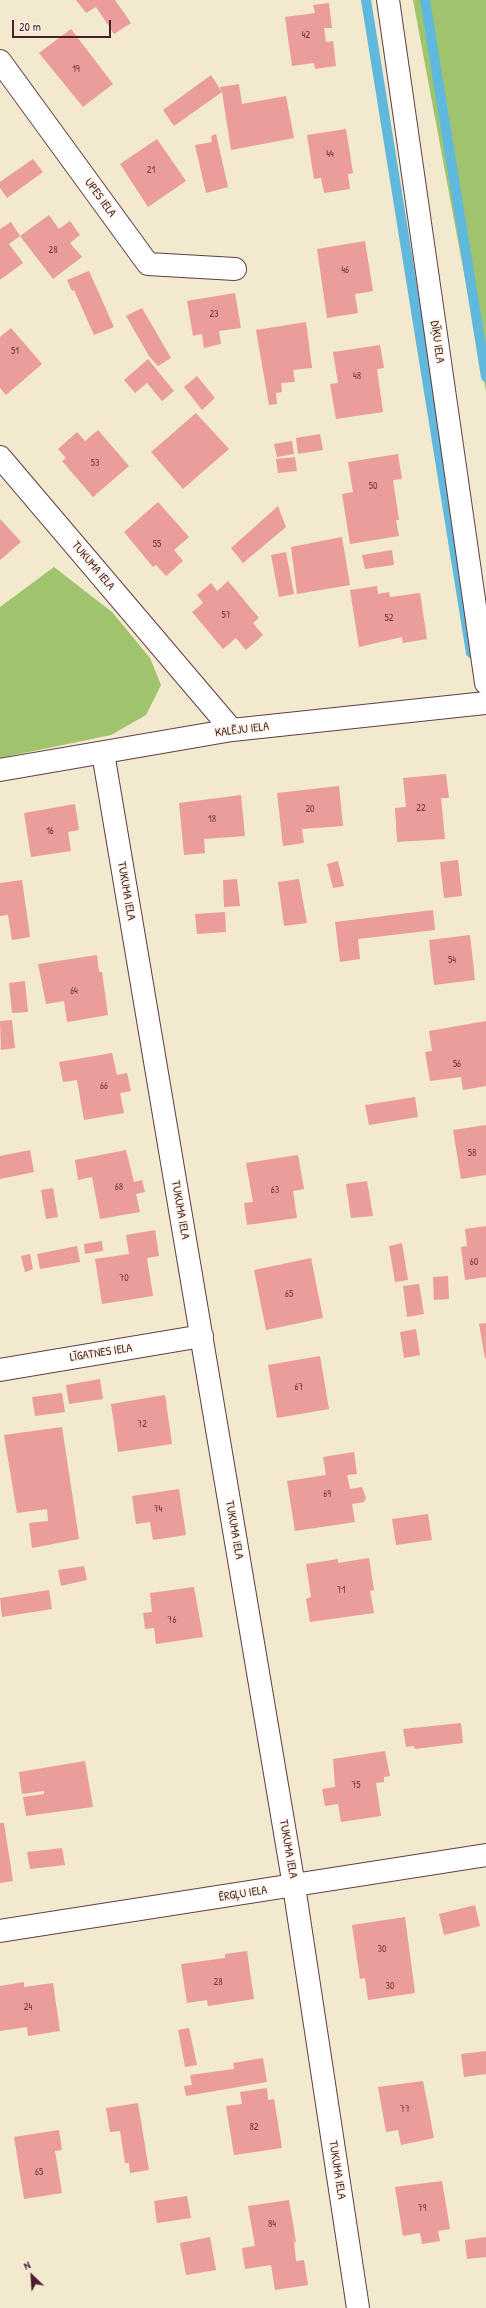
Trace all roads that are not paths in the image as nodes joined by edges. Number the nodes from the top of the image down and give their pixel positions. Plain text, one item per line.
1 (388, 0) edge
2 (0, 61) edge
3 (235, 269) dead end
4 (0, 457) edge
5 (486, 684) edge
6 (486, 703) edge
7 (232, 730) junction
8 (103, 753) junction
9 (0, 770) edge
10 (202, 1336) junction
11 (0, 1370) edge
12 (486, 1855) edge
13 (294, 1886) junction
14 (0, 1931) edge
15 (358, 2308) edge

1 - 5 street, DĪĶU IELA
2 - 3 street, UPES IELA
4 - 7 street, TUKUMA IELA
6 - 7 street, KALĒJU IELA
7 - 8 street, KALĒJU IELA
8 - 9 street, KALĒJU IELA
8 - 10 street, TUKUMA IELA
10 - 11 street, LĪGATNES IELA
10 - 13 street, TUKUMA IELA
12 - 13 street, ĒRGĻU IELA
13 - 14 street, ĒRGĻU IELA
13 - 15 street, TUKUMA IELA

